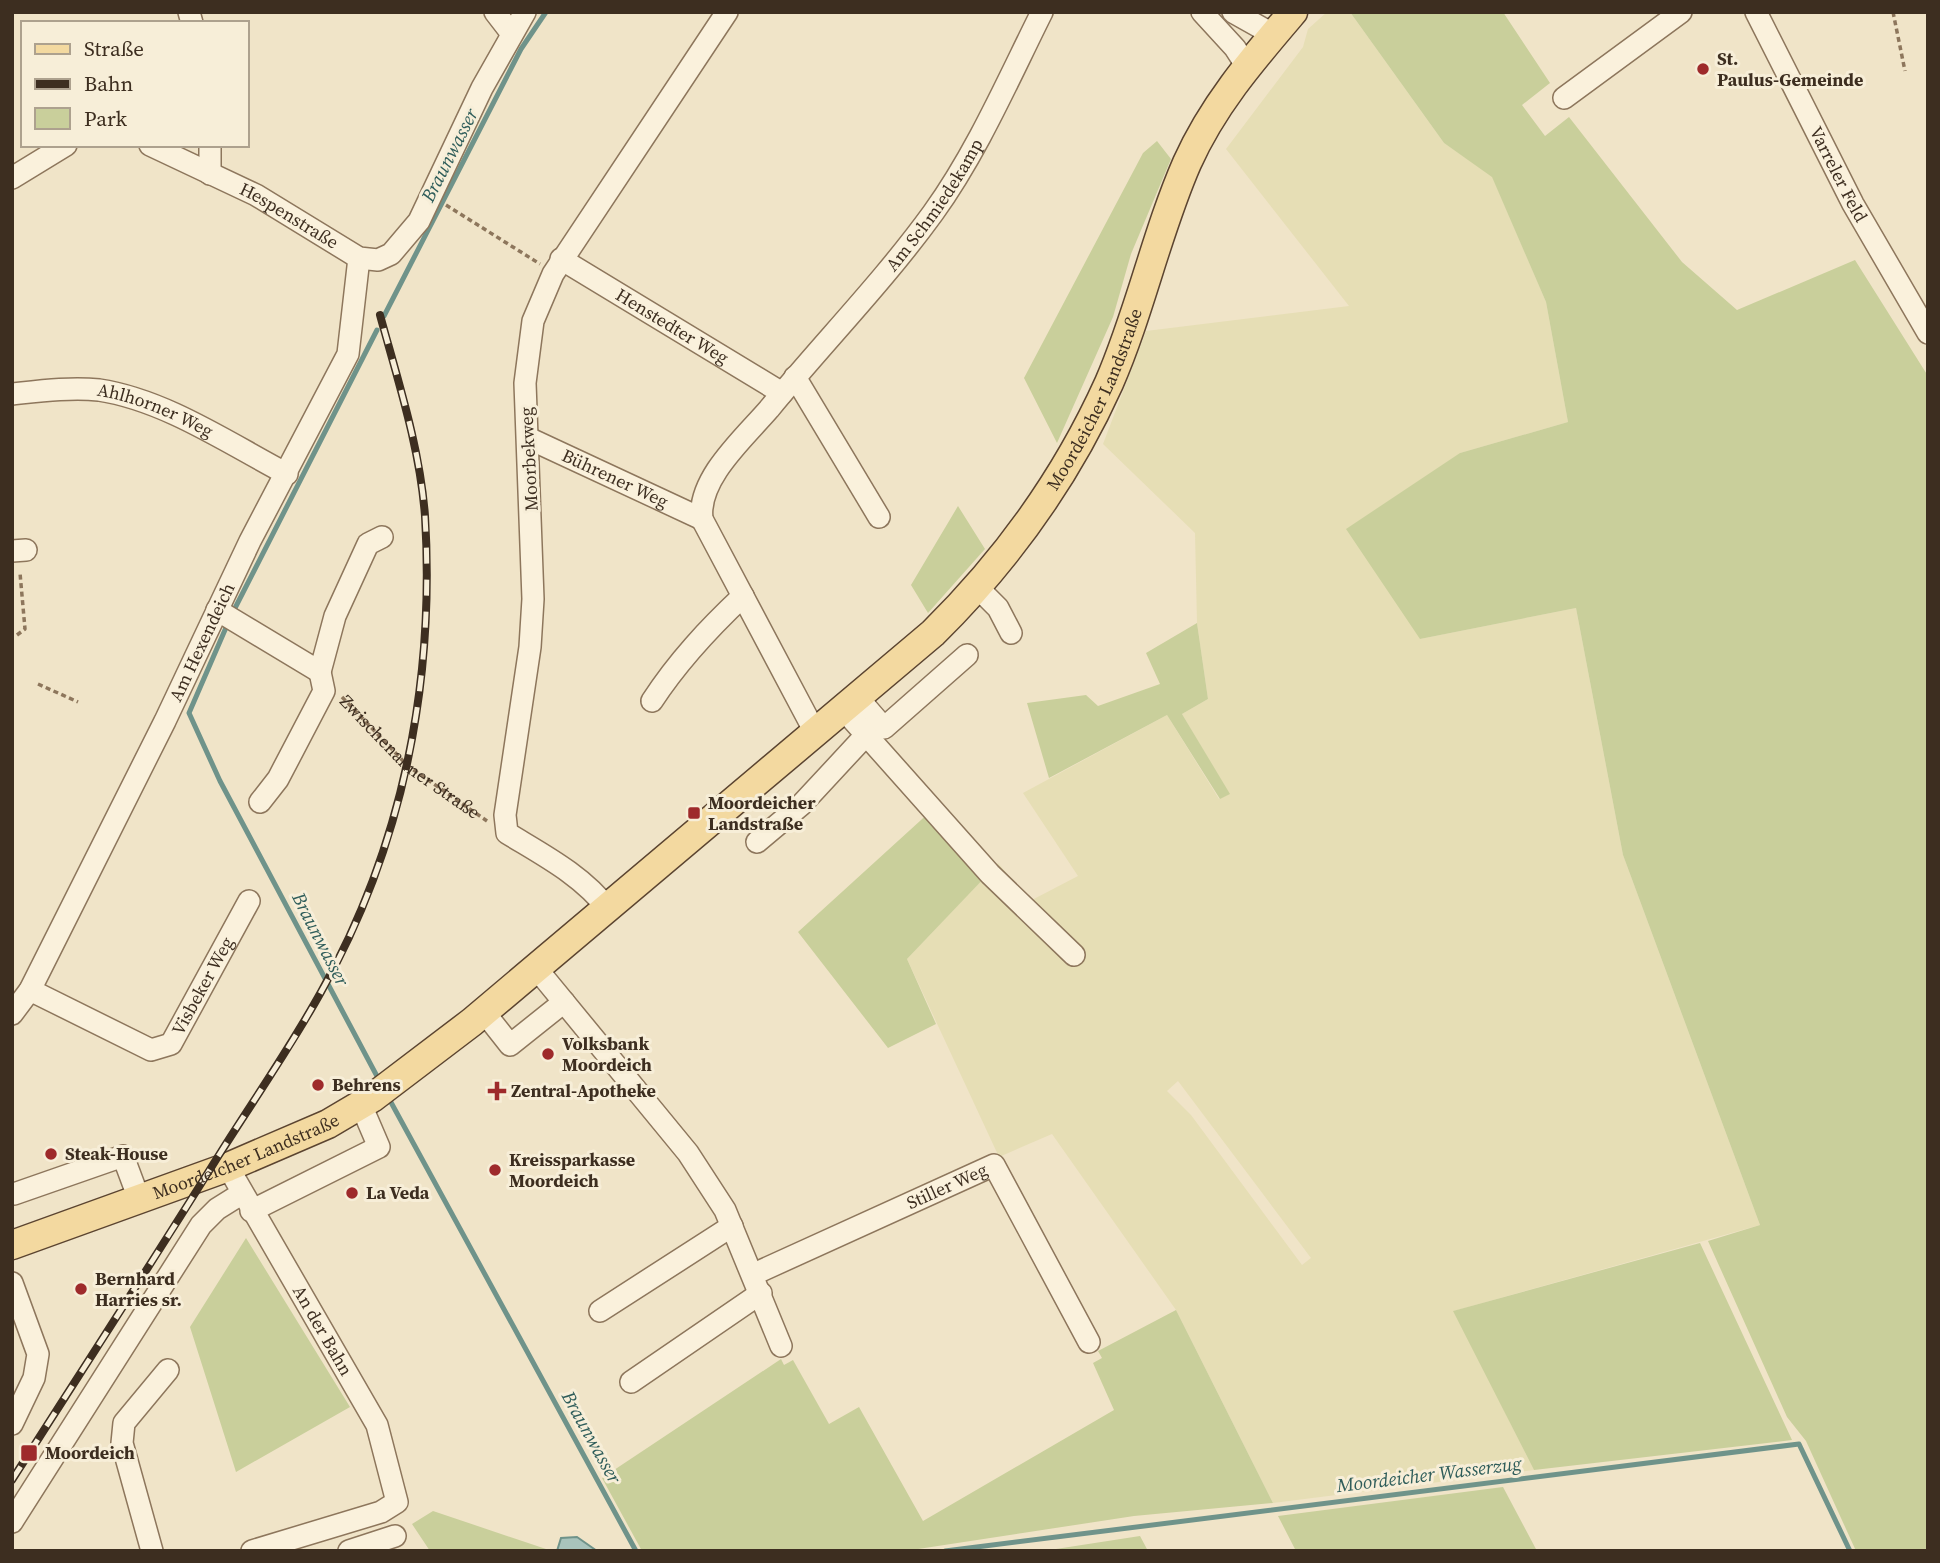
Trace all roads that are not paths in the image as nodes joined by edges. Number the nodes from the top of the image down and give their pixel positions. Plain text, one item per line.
1 (495, 12) edge
2 (525, 12) edge
3 (727, 12) edge
4 (1042, 12) edge
5 (1202, 12) edge
6 (1233, 12) edge
7 (1293, 12) edge
8 (1681, 12) edge
9 (1756, 12) edge
10 (512, 34) junction
11 (1274, 35) junction
12 (1246, 65) junction
13 (1564, 98) dead end
14 (63, 147) edge
15 (154, 147) edge
16 (210, 147) edge
17 (210, 174) junction
18 (12, 178) edge
19 (362, 259) junction
20 (557, 267) junction
21 (1919, 301) edge
22 (1928, 333) edge
23 (789, 385) junction
24 (12, 394) edge
25 (528, 438) junction
26 (286, 474) junction
27 (879, 517) dead end
28 (702, 519) junction
29 (382, 537) dead end
30 (977, 587) junction
31 (743, 596) junction
32 (217, 610) junction
33 (1011, 633) dead end
34 (967, 654) dead end
35 (320, 672) junction
36 (653, 701) dead end
37 (851, 704) junction
38 (816, 734) junction
39 (866, 735) junction
40 (260, 802) dead end
41 (757, 842) dead end
42 (249, 901) dead end
43 (608, 909) junction
44 (1074, 955) dead end
45 (536, 968) junction
46 (30, 990) junction
47 (564, 1002) junction
48 (484, 1012) junction
49 (12, 1014) edge
50 (376, 1095) junction
51 (228, 1167) junction
52 (15, 1194) dead end
53 (139, 1199) junction
54 (246, 1202) junction
55 (732, 1226) junction
56 (12, 1245) edge
57 (12, 1283) edge
58 (757, 1284) junction
59 (600, 1311) dead end
60 (1089, 1342) dead end
61 (781, 1346) dead end
62 (168, 1370) dead end
63 (631, 1382) dead end
64 (12, 1424) edge
65 (389, 1507) junction
66 (12, 1522) edge
67 (399, 1543) edge
68 (152, 1551) edge
69 (252, 1551) edge
70 (349, 1551) edge

1 - 10 street
2 - 10 street
3 - 20 street, Moorbekweg
4 - 23 street, Am Schmiedekamp
5 - 12 street
6 - 11 street
7 - 11 main road, Moordeicher Landstraße
8 - 13 street
9 - 21 street, Varreler Feld
10 - 19 street
11 - 12 main road, Moordeicher Landstraße
12 - 30 main road, Moordeicher Landstraße
14 - 18 street
15 - 17 street, Hespenstraße
16 - 17 street
17 - 19 street, Hespenstraße
19 - 26 street, Am Hexendeich
20 - 23 street, Henstedter Weg
20 - 25 street, Moorbekweg
21 - 22 street, Varreler Feld
23 - 27 street
23 - 28 street, Am Schmiedekamp
24 - 26 street, Ahlhorner Weg
25 - 28 street, Bührener Weg
25 - 43 street, Moorbekweg
26 - 32 street, Am Hexendeich
28 - 31 street
29 - 35 street, Zwischenahner Straße
30 - 33 street
30 - 37 main road, Moordeicher Landstraße
31 - 36 street
31 - 38 street
32 - 35 street
32 - 46 street, Am Hexendeich
34 - 37 street
35 - 40 street, Zwischenahner Straße
37 - 38 main road, Moordeicher Landstraße
37 - 39 street
38 - 43 main road, Moordeicher Landstraße
39 - 41 street
39 - 44 street
42 - 46 street, Visbeker Weg
43 - 45 main road, Moordeicher Landstraße
45 - 47 street
45 - 48 main road, Moordeicher Landstraße
46 - 49 street, Am Hexendeich
47 - 48 street
47 - 55 street
48 - 50 main road, Moordeicher Landstraße
50 - 51 main road, Moordeicher Landstraße
50 - 54 street
51 - 53 main road, Moordeicher Landstraße
51 - 54 street, An der Bahn
52 - 53 street
53 - 56 main road, Moordeicher Landstraße
54 - 65 street, An der Bahn
54 - 66 street
55 - 58 street
55 - 59 street
57 - 64 street
58 - 60 street, Stiller Weg
58 - 61 street
58 - 63 street
62 - 68 street
65 - 67 street, An der Bahn
65 - 69 street
67 - 70 street

